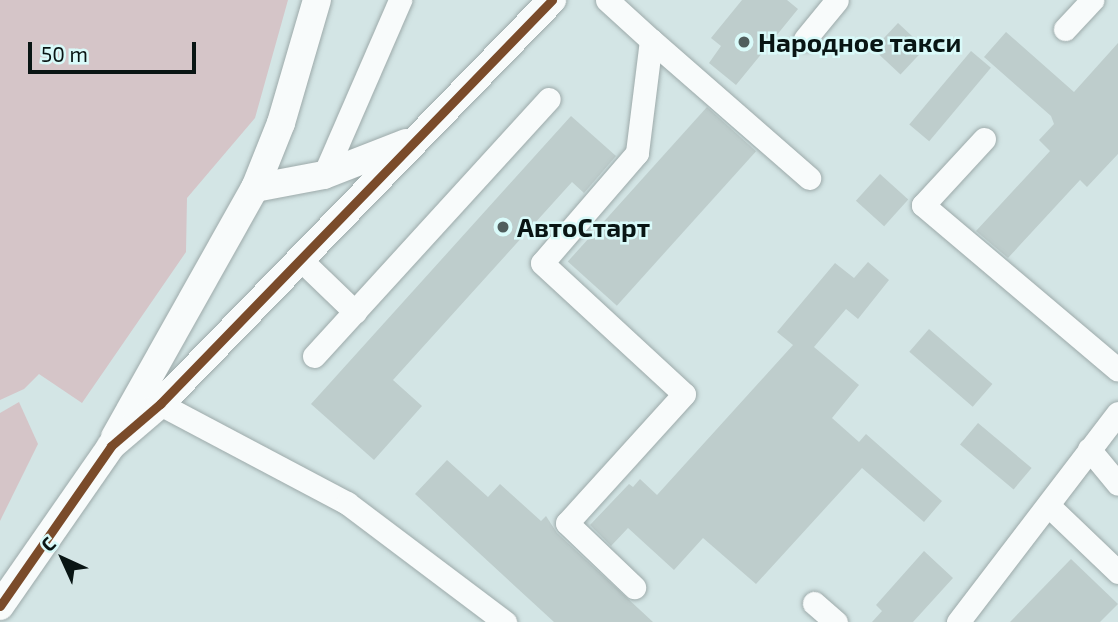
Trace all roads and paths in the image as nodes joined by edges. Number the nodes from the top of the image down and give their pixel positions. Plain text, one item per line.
1 (317, 0) edge
2 (400, 0) edge
3 (552, 0) edge
4 (607, 0) edge
5 (836, 0) edge
6 (1092, 0) edge
7 (1065, 29) dead end
8 (805, 39) dead end
9 (651, 40) junction
10 (549, 99) dead end
11 (416, 139) junction
12 (984, 139) dead end
13 (324, 175) junction
14 (809, 178) dead end
15 (255, 188) junction
16 (301, 260) junction
17 (355, 312) junction
18 (314, 356) dead end
19 (1118, 370) edge
20 (160, 404) junction
21 (1118, 413) edge
22 (111, 446) junction
23 (1089, 449) junction
24 (1118, 484) edge
25 (1050, 507) junction
26 (1118, 572) edge
27 (634, 587) dead end
28 (814, 603) dead end
29 (0, 606) edge
30 (505, 622) edge
31 (836, 622) edge
32 (958, 622) edge

1 - 15 main road
2 - 13 lane
3 - 11 main road
4 - 9 lane
5 - 8 lane
6 - 7 lane
9 - 14 lane
9 - 27 lane
10 - 17 lane
11 - 13 main road
11 - 16 main road
12 - 19 lane
13 - 15 main road
15 - 22 main road
16 - 17 lane
16 - 20 main road
17 - 18 lane
20 - 22 main road
20 - 30 lane
21 - 23 lane
22 - 29 main road
23 - 24 lane
23 - 25 lane
25 - 26 lane
25 - 32 lane
28 - 31 lane

